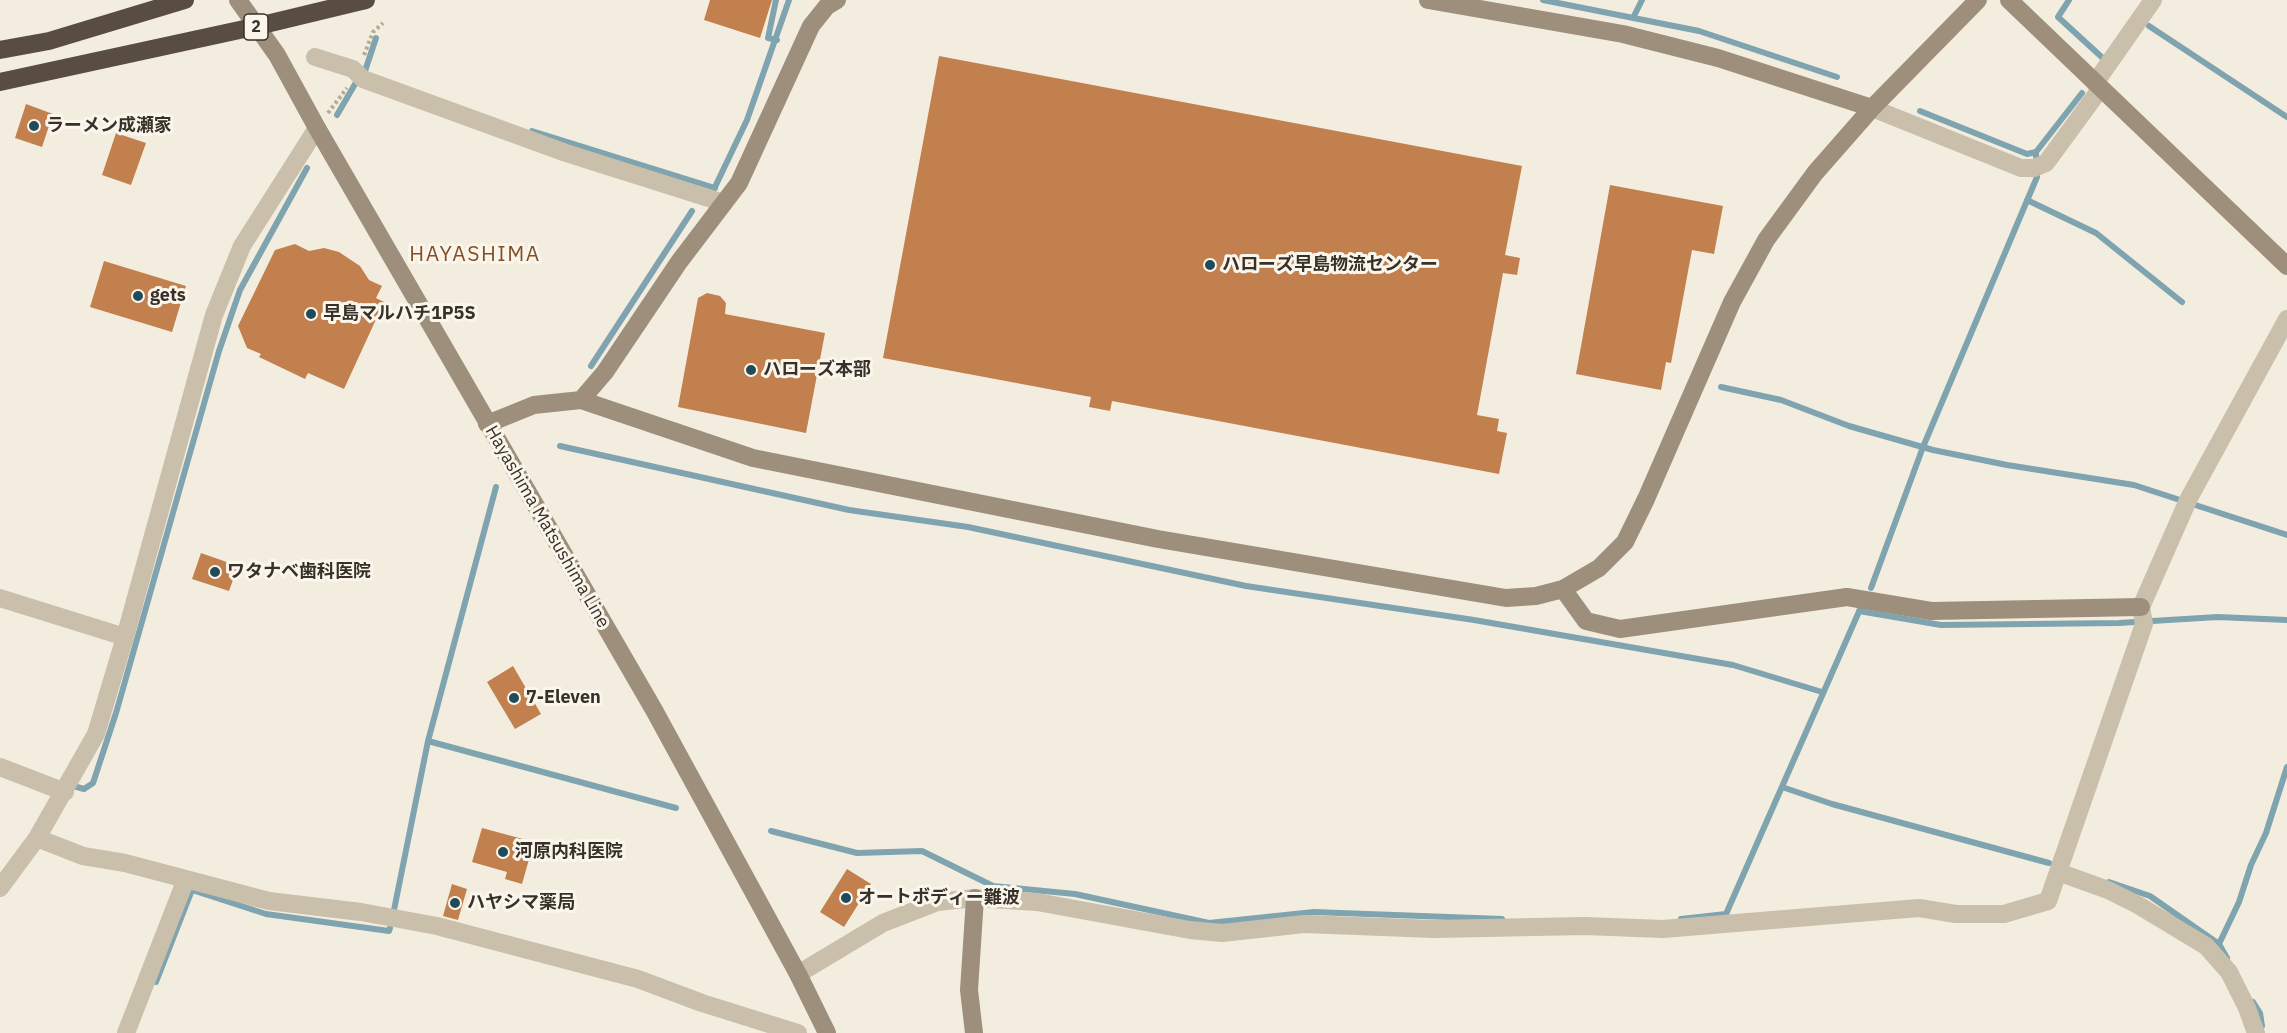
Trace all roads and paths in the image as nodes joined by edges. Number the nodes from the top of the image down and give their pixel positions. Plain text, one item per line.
1 (184, 0) edge
2 (238, 0) edge
3 (366, 0) edge
4 (837, 0) edge
5 (1428, 0) edge
6 (1978, 0) edge
7 (2010, 0) edge
8 (2153, 0) edge
9 (258, 26) junction
10 (0, 51) edge
11 (315, 57) dead end
12 (0, 82) edge
13 (2098, 85) junction
14 (1872, 108) junction
15 (317, 128) junction
16 (724, 203) junction
17 (2287, 266) edge
18 (2287, 319) edge
19 (581, 400) junction
20 (487, 424) junction
21 (1563, 589) junction
22 (0, 598) edge
23 (2142, 615) junction
24 (125, 638) junction
25 (0, 767) edge
26 (67, 787) junction
27 (37, 838) junction
28 (2058, 872) junction
29 (186, 879) junction
30 (0, 888) edge
31 (975, 898) junction
32 (798, 974) junction
33 (126, 1033) edge
34 (798, 1033) edge
35 (827, 1033) edge
36 (974, 1033) edge
37 (2256, 1033) edge

1 - 10 highway
2 - 9 street, Hayashima Matsushima Line
3 - 9 highway, 2
4 - 16 street
5 - 14 street
6 - 14 street
7 - 13 street
8 - 13 street
9 - 12 highway, 2
9 - 15 street, Hayashima Matsushima Line
11 - 16 street
13 - 14 street
13 - 17 street
14 - 21 street
15 - 20 street, Hayashima Matsushima Line
15 - 24 street
16 - 19 street
18 - 23 street
19 - 20 street
19 - 21 street
20 - 32 street, Hayashima Matsushima Line
21 - 23 street
22 - 24 street
23 - 28 street
24 - 26 street
25 - 26 street
26 - 27 street
27 - 29 street
27 - 30 street
28 - 31 street
28 - 37 street
29 - 33 street
29 - 34 street
31 - 32 street
31 - 36 street
32 - 35 street, Hayashima Matsushima Line

